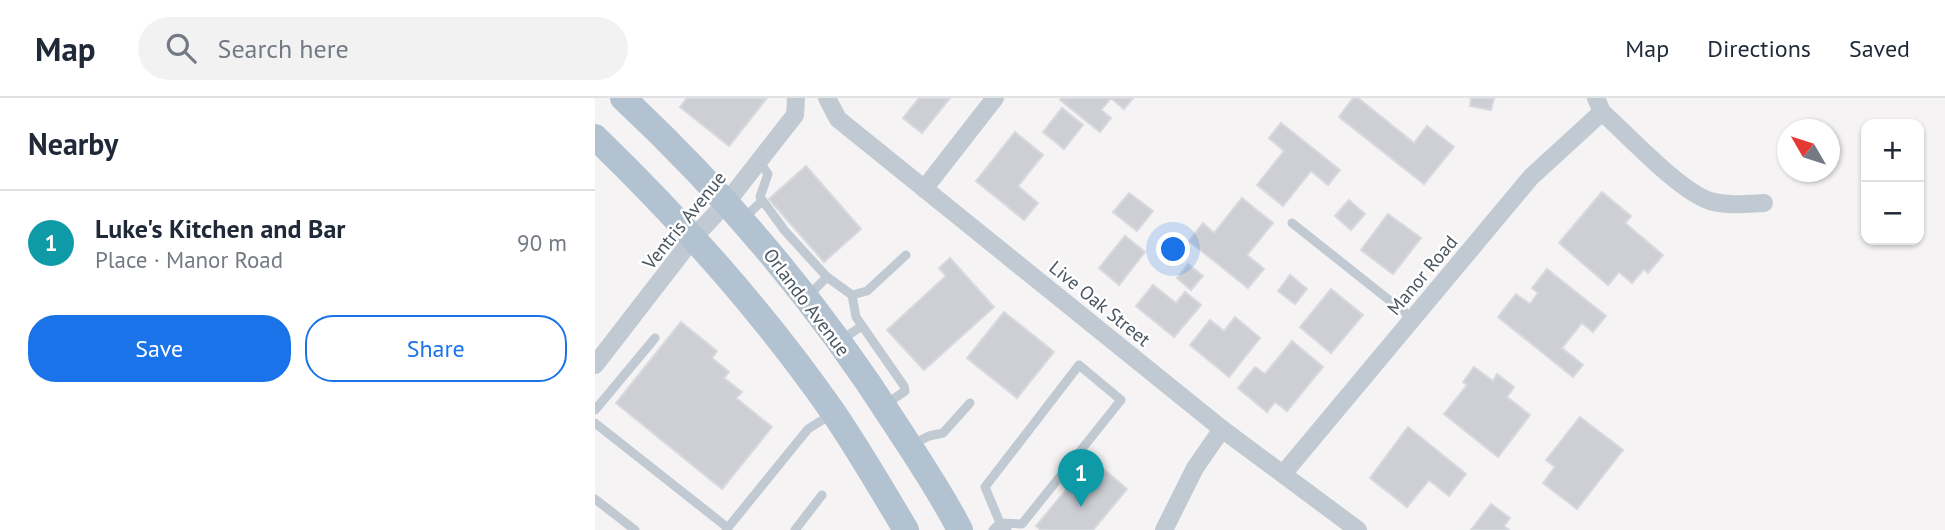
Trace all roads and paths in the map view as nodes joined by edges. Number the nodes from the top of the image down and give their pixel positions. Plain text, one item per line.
1 (623, 98) edge
2 (796, 98) edge
3 (827, 98) edge
4 (995, 98) edge
5 (1599, 105) edge
6 (595, 137) edge
7 (759, 161) junction
8 (924, 188) junction
9 (762, 201) junction
10 (1763, 203) dead end
11 (735, 210) junction
12 (1292, 223) dead end
13 (694, 237) junction
14 (906, 255) dead end
15 (828, 276) junction
16 (852, 295) junction
17 (807, 298) junction
18 (1413, 319) junction
19 (862, 326) junction
20 (655, 338) dead end
21 (839, 341) junction
22 (595, 365) edge
23 (970, 403) dead end
24 (883, 406) junction
25 (595, 410) edge
26 (834, 414) junction
27 (595, 424) edge
28 (1222, 429) junction
29 (910, 446) junction
30 (1283, 474) junction
31 (822, 495) dead end
32 (595, 499) edge
33 (1000, 528) edge
34 (727, 529) edge
35 (635, 530) edge
36 (795, 530) edge
37 (906, 530) edge
38 (960, 530) edge
39 (1164, 530) edge
40 (1358, 530) edge

1 - 11 main road, Orlando Avenue
2 - 7 street, Ventris Avenue
3 - 8 street, Live Oak Street
4 - 8 street
5 - 10 street, Manor Road
5 - 18 street, Manor Road
6 - 13 main road
7 - 9 lane
7 - 11 street, Ventris Avenue
8 - 28 street, Live Oak Street
9 - 11 lane
9 - 15 lane
11 - 13 street, Ventris Avenue
11 - 17 main road, Orlando Avenue
12 - 18 lane
13 - 22 street, Ventris Avenue
13 - 26 main road
14 - 16 lane
15 - 16 lane
15 - 17 lane
16 - 19 lane
17 - 21 main road, Orlando Avenue
18 - 30 street, Manor Road
19 - 21 lane
19 - 24 lane
20 - 25 lane
21 - 24 main road, Orlando Avenue
23 - 29 lane
24 - 29 main road, Orlando Avenue
26 - 34 lane
26 - 37 main road
27 - 34 lane
28 - 30 street, Live Oak Street
28 - 39 street
29 - 38 main road, Orlando Avenue
30 - 40 street, Live Oak Street
31 - 36 lane
32 - 35 lane
33 - 33 lane

